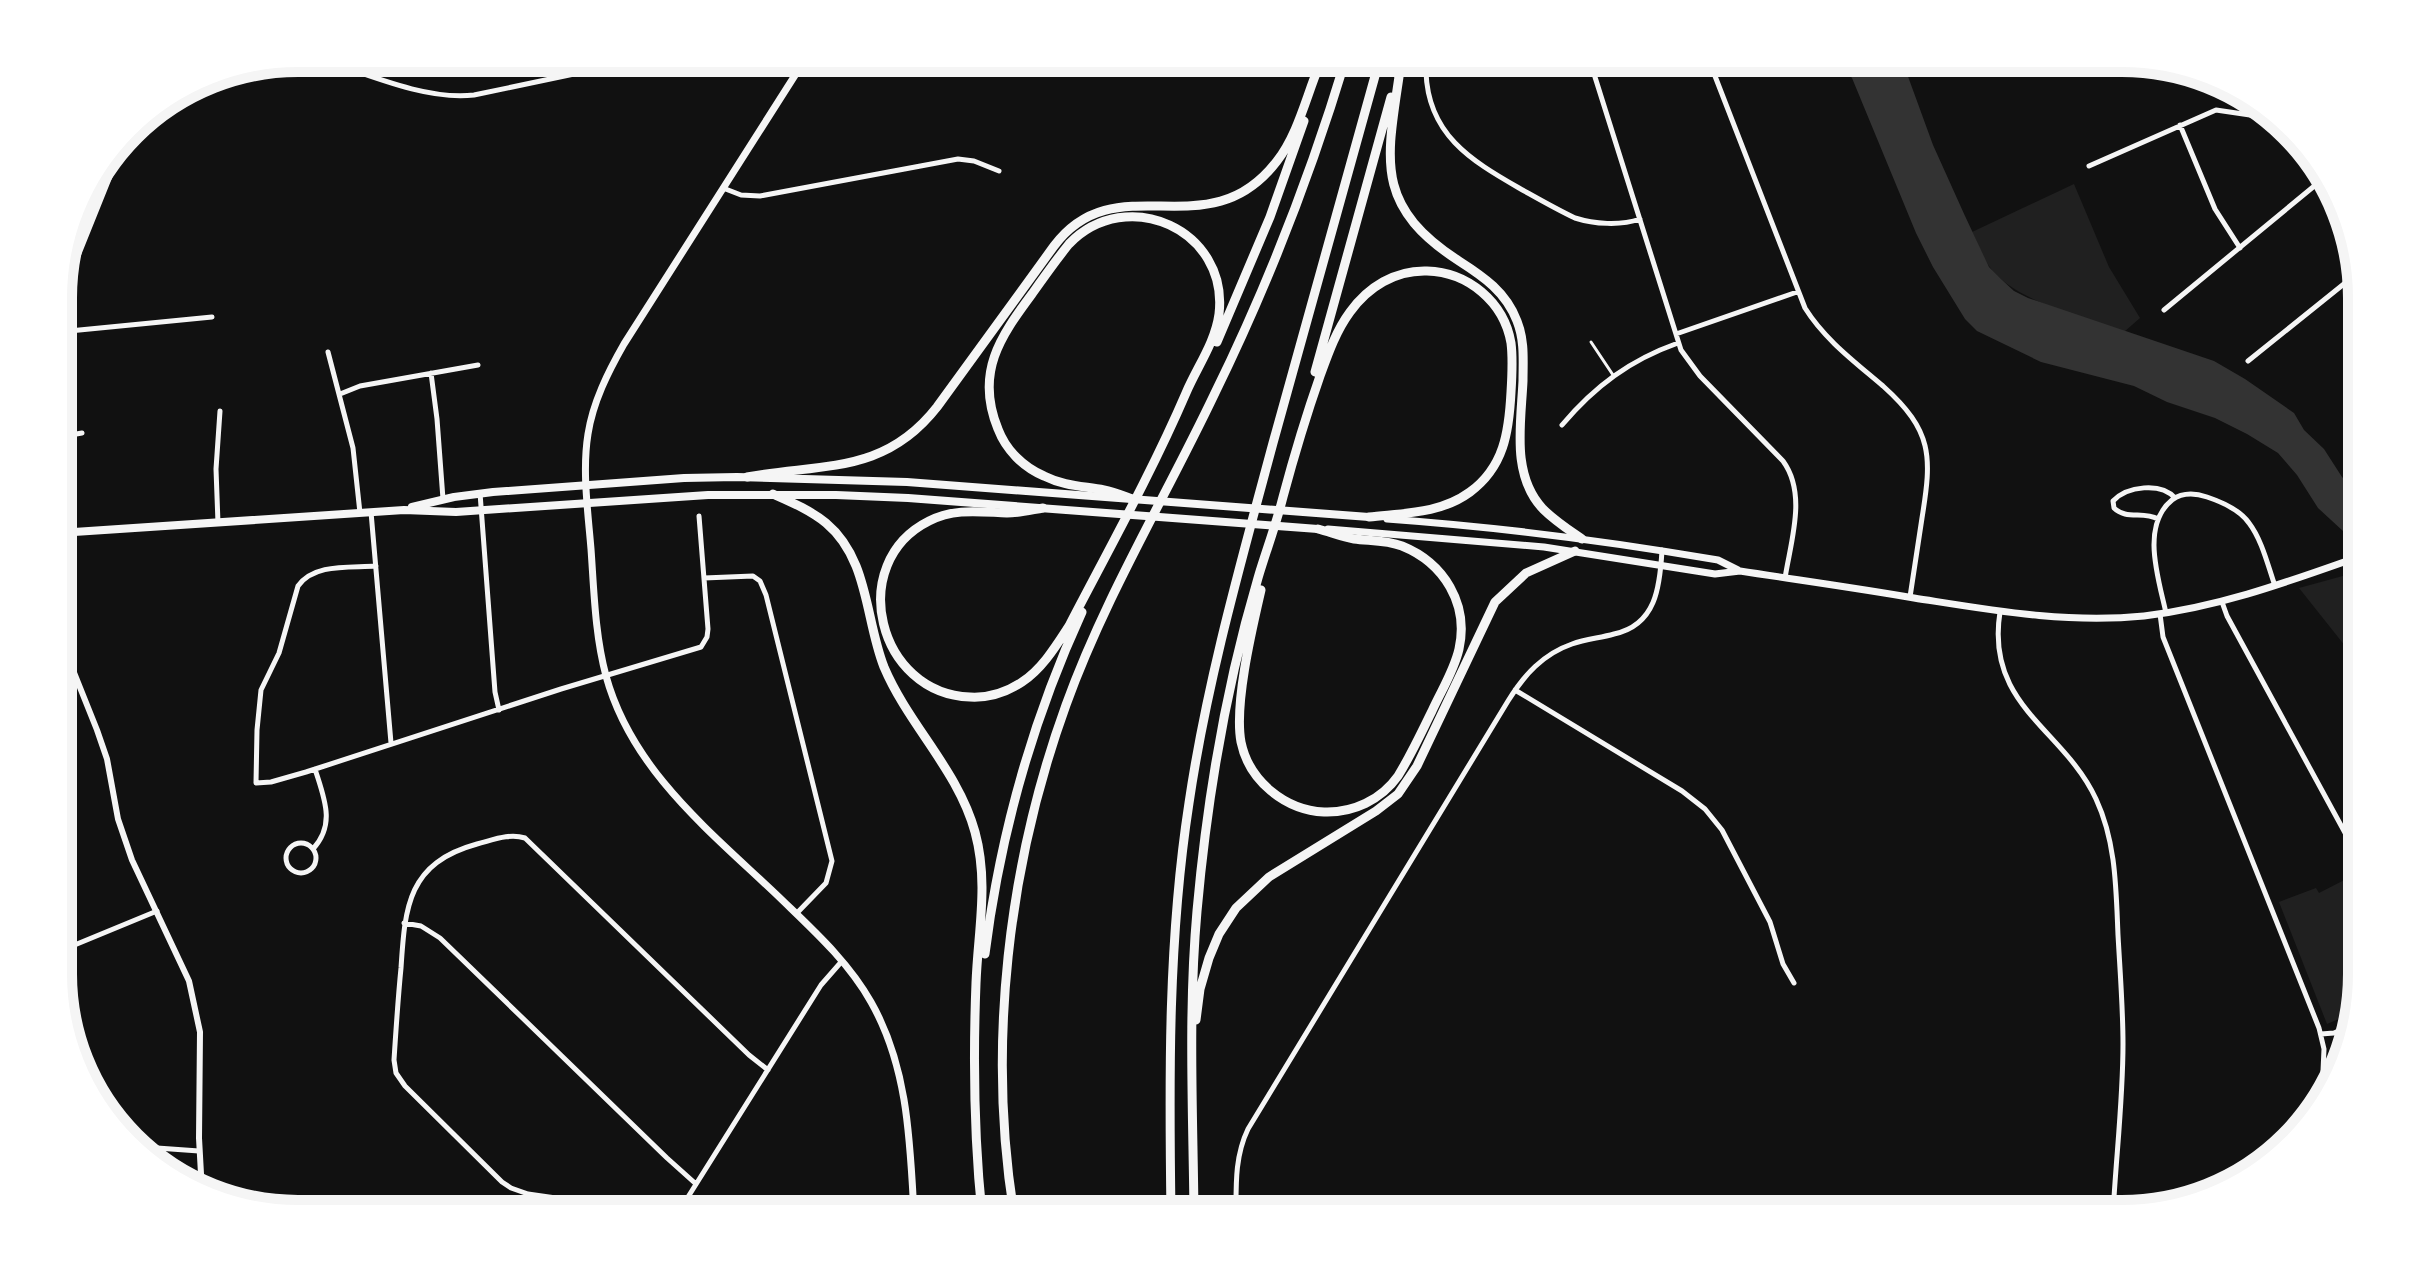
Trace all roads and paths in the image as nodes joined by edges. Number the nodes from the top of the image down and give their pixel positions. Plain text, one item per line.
1 (363, 72) edge
2 (583, 72) edge
3 (797, 72) edge
4 (1316, 72) edge
5 (1318, 72) edge
6 (1341, 72) edge
7 (1376, 72) edge
8 (1399, 72) edge
9 (1400, 72) edge
10 (1426, 72) edge
11 (1593, 72) edge
12 (1713, 72) edge
13 (2254, 115) edge
14 (2180, 125) junction
15 (2089, 166) dead end
16 (113, 168) edge
17 (999, 171) dead end
18 (2317, 183) edge
19 (723, 188) junction
20 (1640, 219) junction
21 (2240, 248) junction
22 (75, 261) edge
23 (2347, 282) edge
24 (1797, 292) junction
25 (2164, 310) dead end
26 (212, 317) dead end
27 (72, 331) edge
28 (1676, 334) junction
29 (1591, 342) dead end
30 (1678, 343) junction
31 (328, 352) dead end
32 (2248, 361) dead end
33 (478, 365) dead end
34 (431, 373) junction
35 (1613, 375) junction
36 (340, 394) junction
37 (1308, 406) junction
38 (220, 411) dead end
39 (1178, 415) junction
40 (1562, 425) dead end
41 (82, 433) dead end
42 (72, 435) edge
43 (747, 477) junction
44 (587, 485) junction
45 (480, 493) junction
46 (773, 494) junction
47 (1114, 496) junction
48 (2175, 498) junction
49 (443, 499) junction
50 (1133, 499) joint
51 (588, 503) junction
52 (1043, 508) junction
53 (404, 510) junction
54 (481, 510) junction
55 (371, 512) junction
56 (360, 513) junction
57 (699, 516) dead end
58 (1369, 517) junction
59 (2158, 519) junction
60 (218, 524) junction
61 (1318, 529) junction
62 (72, 532) edge
63 (1582, 539) junction
64 (1113, 543) junction
65 (1270, 544) junction
66 (1662, 550) junction
67 (1575, 551) junction
68 (2348, 560) edge
69 (1661, 565) junction
70 (376, 566) junction
71 (1740, 571) junction
72 (704, 578) junction
73 (1785, 578) junction
74 (2275, 586) junction
75 (1910, 597) junction
76 (2222, 602) junction
77 (2000, 612) junction
78 (2163, 613) junction
79 (72, 669) edge
80 (606, 676) junction
81 (1515, 690) junction
82 (499, 710) junction
83 (391, 743) junction
84 (315, 769) junction
85 (2348, 838) edge
86 (313, 849) junction
87 (157, 911) junction
88 (796, 914) junction
89 (404, 923) junction
90 (72, 946) edge
91 (842, 961) junction
92 (1794, 983) dead end
93 (977, 1017) junction
94 (2341, 1030) edge
95 (2321, 1034) junction
96 (768, 1070) junction
97 (2323, 1071) dead end
98 (1193, 1079) junction
99 (154, 1148) edge
100 (199, 1151) junction
101 (201, 1178) edge
102 (696, 1184) junction
103 (570, 1200) edge
104 (684, 1200) edge
105 (913, 1200) edge
106 (981, 1200) edge
107 (1013, 1200) edge
108 (1171, 1200) edge
109 (1194, 1200) edge
110 (1236, 1200) edge
111 (2114, 1200) edge

1 - 2 street
3 - 19 main road
4 - 43 highway
5 - 39 highway
6 - 107 highway
7 - 108 highway
8 - 37 highway
9 - 63 highway
10 - 20 street
11 - 20 street
12 - 24 street
13 - 14 street
14 - 15 street
14 - 21 street
16 - 22 street
17 - 19 street
18 - 21 street
19 - 44 main road
20 - 28 street
21 - 25 street
23 - 32 street
24 - 28 street
24 - 75 street
26 - 27 street
28 - 30 street
29 - 35 lane
30 - 35 street
30 - 73 street
31 - 36 street
33 - 34 street
34 - 36 street
34 - 49 street
35 - 40 street
36 - 56 street
37 - 58 highway
37 - 65 highway
38 - 60 street
39 - 47 highway
39 - 64 highway
41 - 42 street
43 - 44 main road
43 - 47 main road
44 - 45 main road
44 - 51 main road
45 - 49 main road
45 - 54 street
46 - 51 main road
46 - 52 main road
46 - 93 highway
47 - 50 highway
48 - 59 street
48 - 59 street
48 - 74 street
49 - 53 main road
50 - 58 main road
51 - 54 main road
51 - 80 main road
52 - 61 main road
52 - 64 highway
53 - 54 main road
53 - 55 main road
54 - 82 street
55 - 56 main road
55 - 70 street
56 - 60 main road
57 - 72 street
58 - 63 main road
59 - 78 street
60 - 62 main road
61 - 65 highway
61 - 67 main road
63 - 66 main road
64 - 93 highway
65 - 98 highway
66 - 69 street
66 - 71 main road
67 - 69 main road
67 - 98 highway
68 - 74 main road
69 - 71 main road
69 - 81 street
70 - 83 street
70 - 84 street
71 - 73 main road
72 - 80 street
72 - 88 street
73 - 75 main road
74 - 76 main road
75 - 77 main road
76 - 78 main road
76 - 85 street
77 - 78 main road
77 - 111 street
78 - 95 street
79 - 87 street
80 - 82 street
80 - 88 main road
81 - 92 street
81 - 110 street
82 - 83 street
83 - 84 street
84 - 86 street
86 - 86 street
87 - 90 street
87 - 100 street
88 - 91 main road
89 - 96 street
89 - 102 street
89 - 103 street
91 - 96 street
91 - 105 main road
93 - 106 highway
94 - 95 street
95 - 97 street
96 - 102 street
98 - 109 highway
99 - 100 street
100 - 101 street
102 - 104 street

